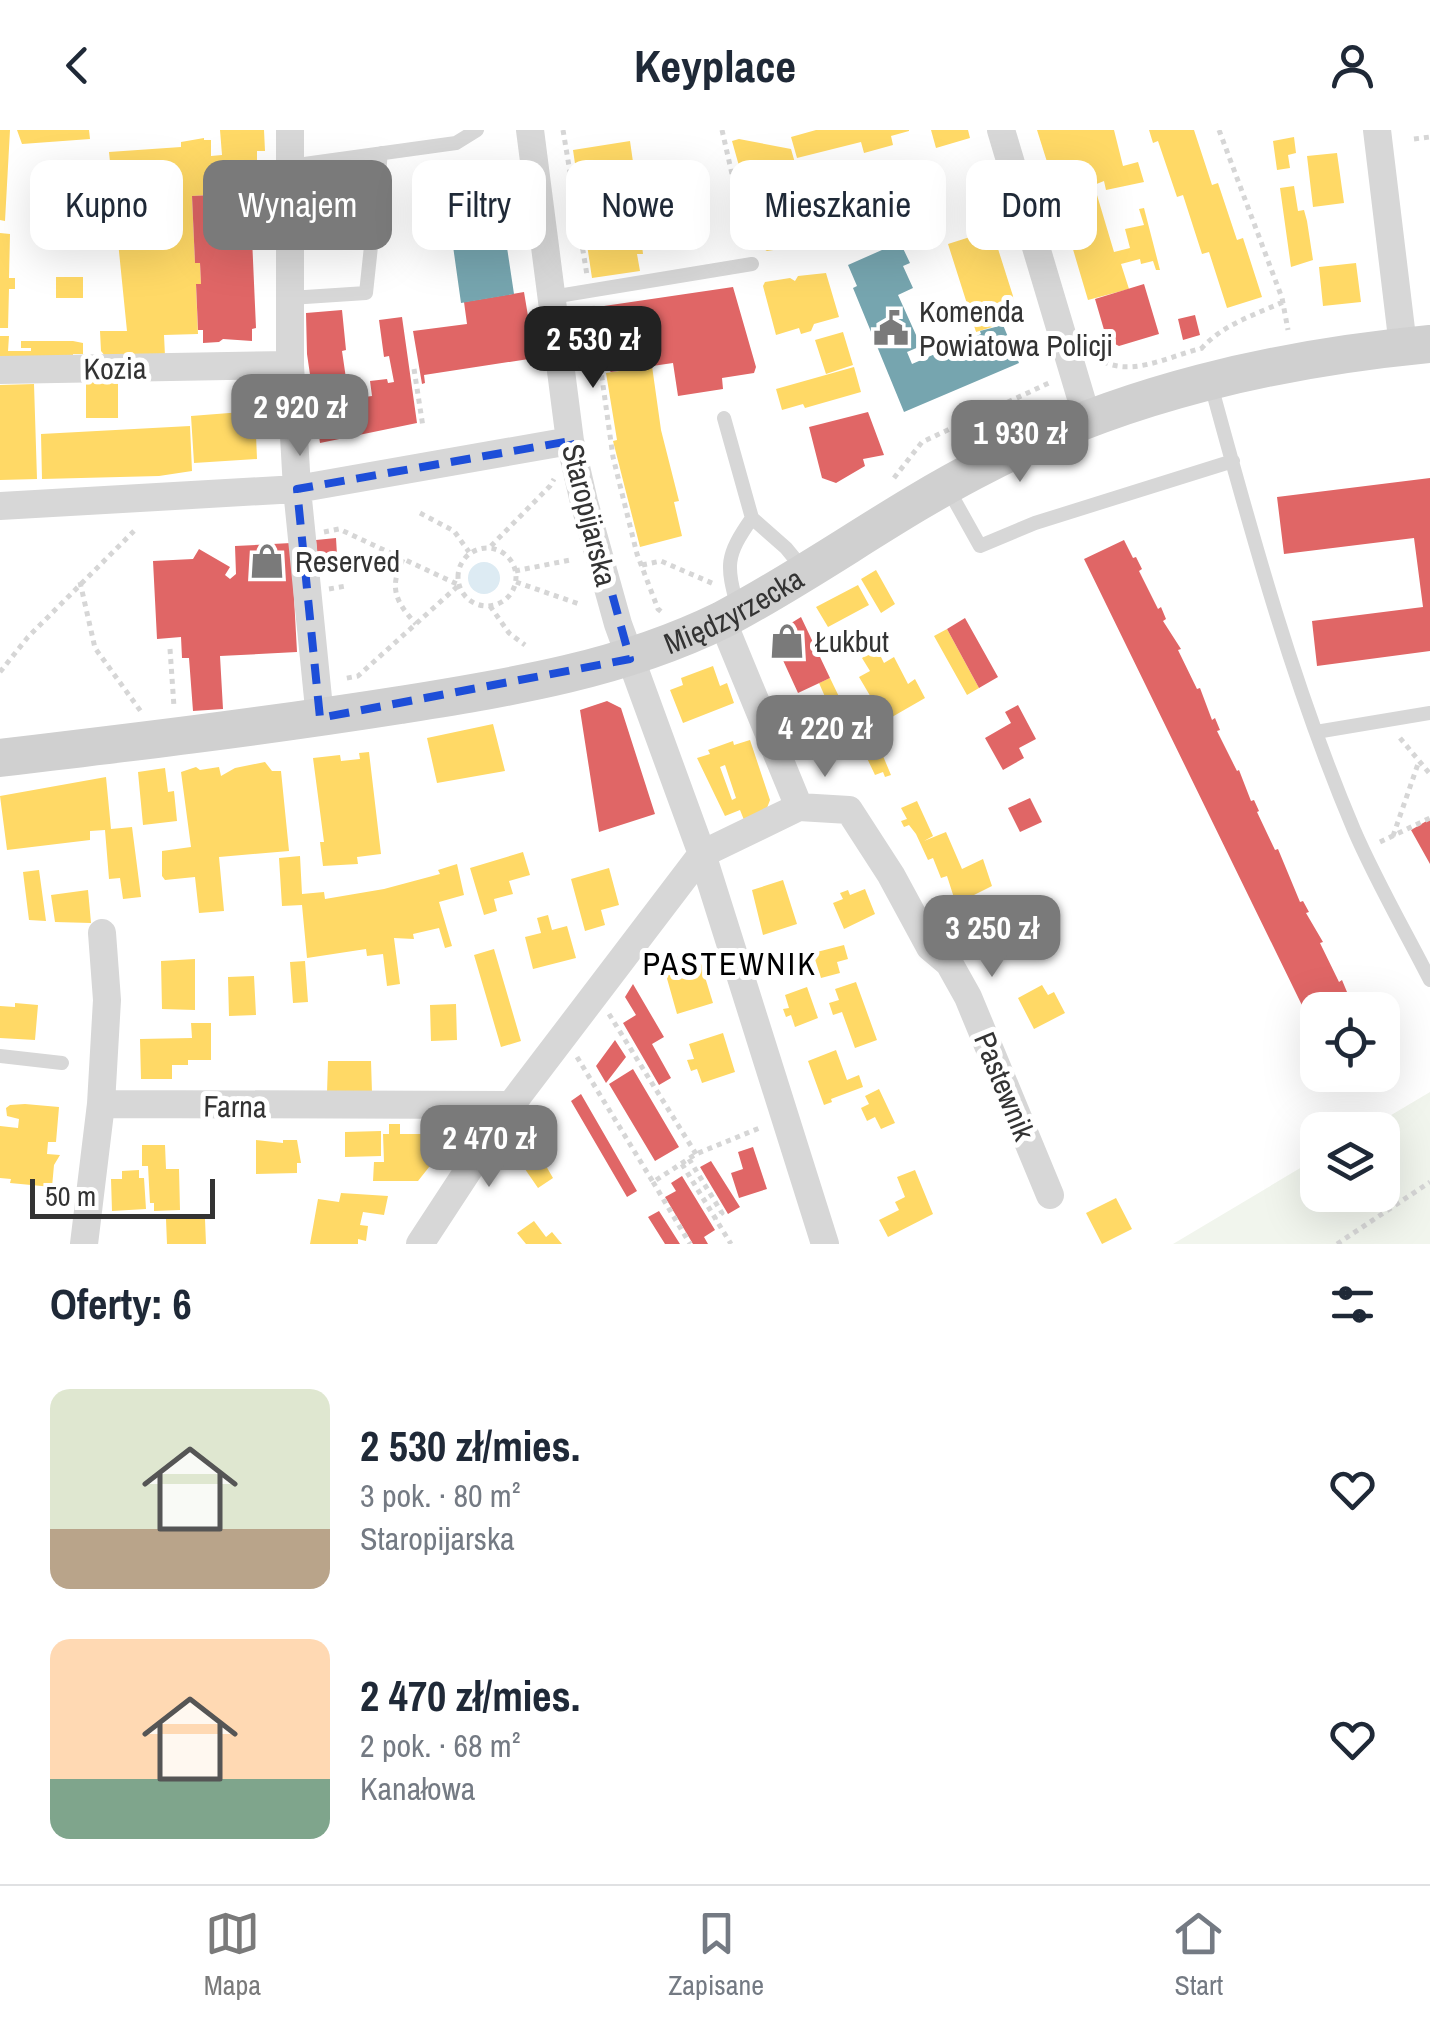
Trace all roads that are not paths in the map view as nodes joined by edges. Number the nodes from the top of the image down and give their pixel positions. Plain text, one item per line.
1 (290, 130) edge
2 (477, 130) edge
3 (530, 130) edge
4 (1001, 130) edge
5 (1376, 130) edge
6 (382, 153) junction
7 (290, 160) edge
8 (332, 160) edge
9 (290, 250) edge
10 (752, 264) road end
11 (552, 296) junction
12 (290, 298) junction
13 (1416, 345) edge
14 (1210, 358) junction
15 (290, 364) junction
16 (0, 370) edge
17 (724, 418) dead end
18 (1086, 418) junction
19 (570, 441) junction
20 (1232, 461) junction
21 (946, 485) junction
22 (297, 489) junction
23 (0, 506) edge
24 (752, 518) junction
25 (804, 571) junction
26 (723, 609) junction
27 (630, 658) junction
28 (1430, 713) edge
29 (320, 718) junction
30 (1316, 732) junction
31 (0, 758) edge
32 (798, 807) junction
33 (702, 854) junction
34 (102, 934) dead end
35 (1430, 980) edge
36 (0, 1056) edge
37 (62, 1063) dead end
38 (101, 1104) junction
39 (511, 1105) junction
40 (1050, 1195) dead end
41 (84, 1244) edge
42 (420, 1244) edge
43 (825, 1244) edge

1 - 7 street
2 - 6 lane
3 - 11 street, Staropijarska
4 - 18 street
5 - 13 street
6 - 8 lane
6 - 12 lane
9 - 12 street
10 - 11 lane
11 - 19 street, Staropijarska
12 - 15 street
13 - 14 main road, Międzyrzecka
14 - 18 main road, Międzyrzecka
14 - 20 lane
15 - 16 street, Kozia
15 - 22 street
17 - 24 lane
18 - 21 main road, Międzyrzecka
19 - 22 street
19 - 27 street, Staropijarska
20 - 21 lane
20 - 30 lane
21 - 25 main road, Międzyrzecka
22 - 23 street
22 - 29 street
24 - 25 lane
24 - 26 lane
25 - 26 main road, Międzyrzecka
26 - 27 main road, Międzyrzecka
26 - 32 street
27 - 29 main road, Międzyrzecka
27 - 33 street
28 - 30 lane
29 - 31 main road, Międzyrzecka
30 - 35 lane
32 - 33 street, Pastewnik
32 - 40 street, Pastewnik
33 - 39 street
33 - 43 street
34 - 38 street
36 - 37 lane
38 - 39 street, Farna
38 - 41 street
39 - 42 street

